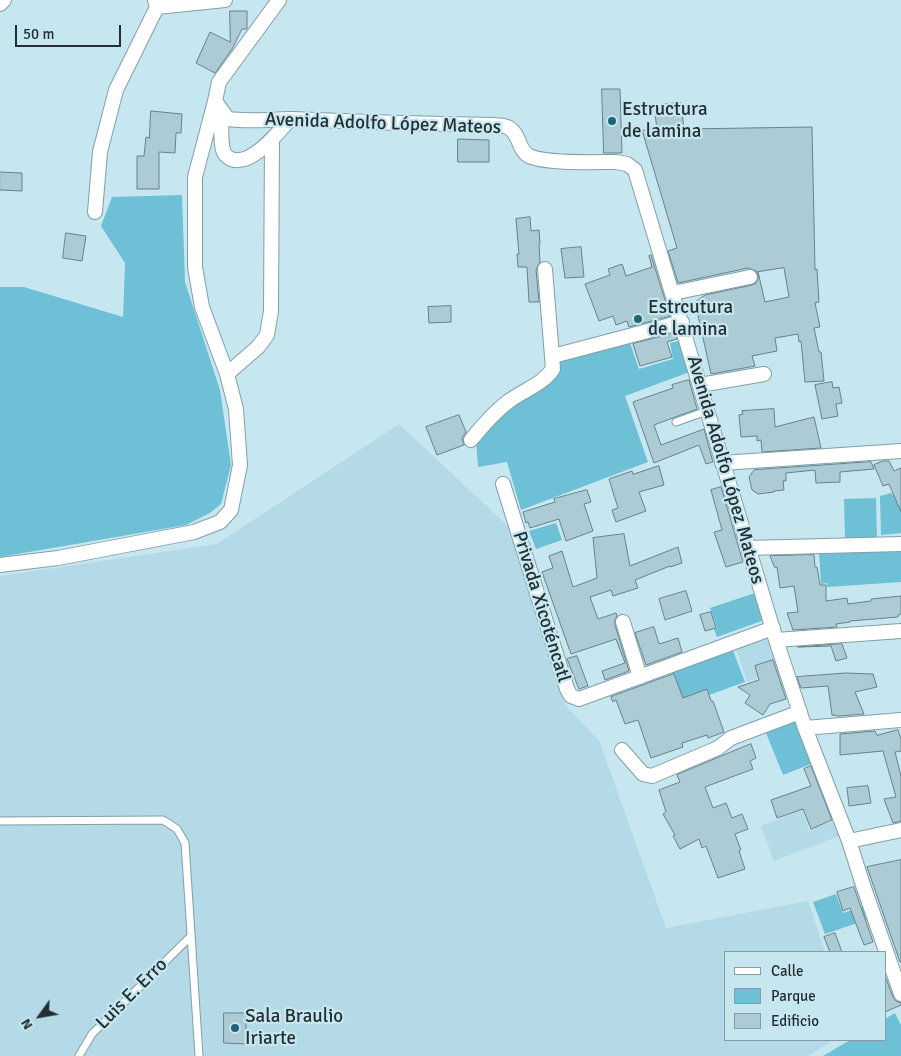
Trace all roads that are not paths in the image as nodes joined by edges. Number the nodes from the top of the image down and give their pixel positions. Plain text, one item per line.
1 (4, 0) edge
2 (225, 0) edge
3 (279, 0) edge
4 (0, 4) edge
5 (156, 4) edge
6 (218, 106) junction
7 (290, 119) junction
8 (272, 140) junction
9 (95, 212) dead end
10 (545, 269) dead end
11 (750, 277) dead end
12 (673, 293) junction
13 (682, 322) junction
14 (553, 356) junction
15 (227, 374) junction
16 (764, 374) dead end
17 (700, 385) junction
18 (707, 411) junction
19 (676, 422) dead end
20 (471, 440) dead end
21 (901, 451) edge
22 (722, 463) junction
23 (503, 484) dead end
24 (901, 544) edge
25 (747, 548) junction
26 (0, 565) edge
27 (622, 622) dead end
28 (901, 631) edge
29 (774, 634) junction
30 (640, 676) junction
31 (800, 712) junction
32 (901, 720) edge
33 (805, 728) junction
34 (622, 750) dead end
35 (0, 821) edge
36 (901, 830) edge
37 (850, 841) junction
38 (191, 936) junction
39 (901, 994) edge
40 (79, 1056) edge
41 (199, 1056) edge

1 - 4 street
2 - 5 street
3 - 6 street
5 - 9 street
6 - 7 street, Avenida Adolfo López Mateos
6 - 8 street
6 - 15 street
7 - 8 street
7 - 12 street, Avenida Adolfo López Mateos
8 - 15 street
10 - 14 street
11 - 12 street
12 - 13 street, Avenida Adolfo López Mateos
13 - 14 street
13 - 17 street, Avenida Adolfo López Mateos
14 - 20 street
15 - 26 street
16 - 17 street
17 - 18 street, Avenida Adolfo López Mateos
18 - 19 lane
18 - 22 street, Avenida Adolfo López Mateos
21 - 22 street
22 - 25 street, Avenida Adolfo López Mateos
23 - 30 street, Privada Xicoténcatl
24 - 25 street
25 - 29 street, Avenida Adolfo López Mateos
27 - 30 street
28 - 29 street, Privada Xicoténcatl
29 - 30 street, Privada Xicoténcatl
29 - 31 street, Avenida Adolfo López Mateos
31 - 33 street, Avenida Adolfo López Mateos
31 - 34 street
32 - 33 street
33 - 37 street, Avenida Adolfo López Mateos
35 - 38 lane
36 - 37 street
37 - 39 street, Avenida Adolfo López Mateos
38 - 40 lane, Luis E. Erro
38 - 41 lane

